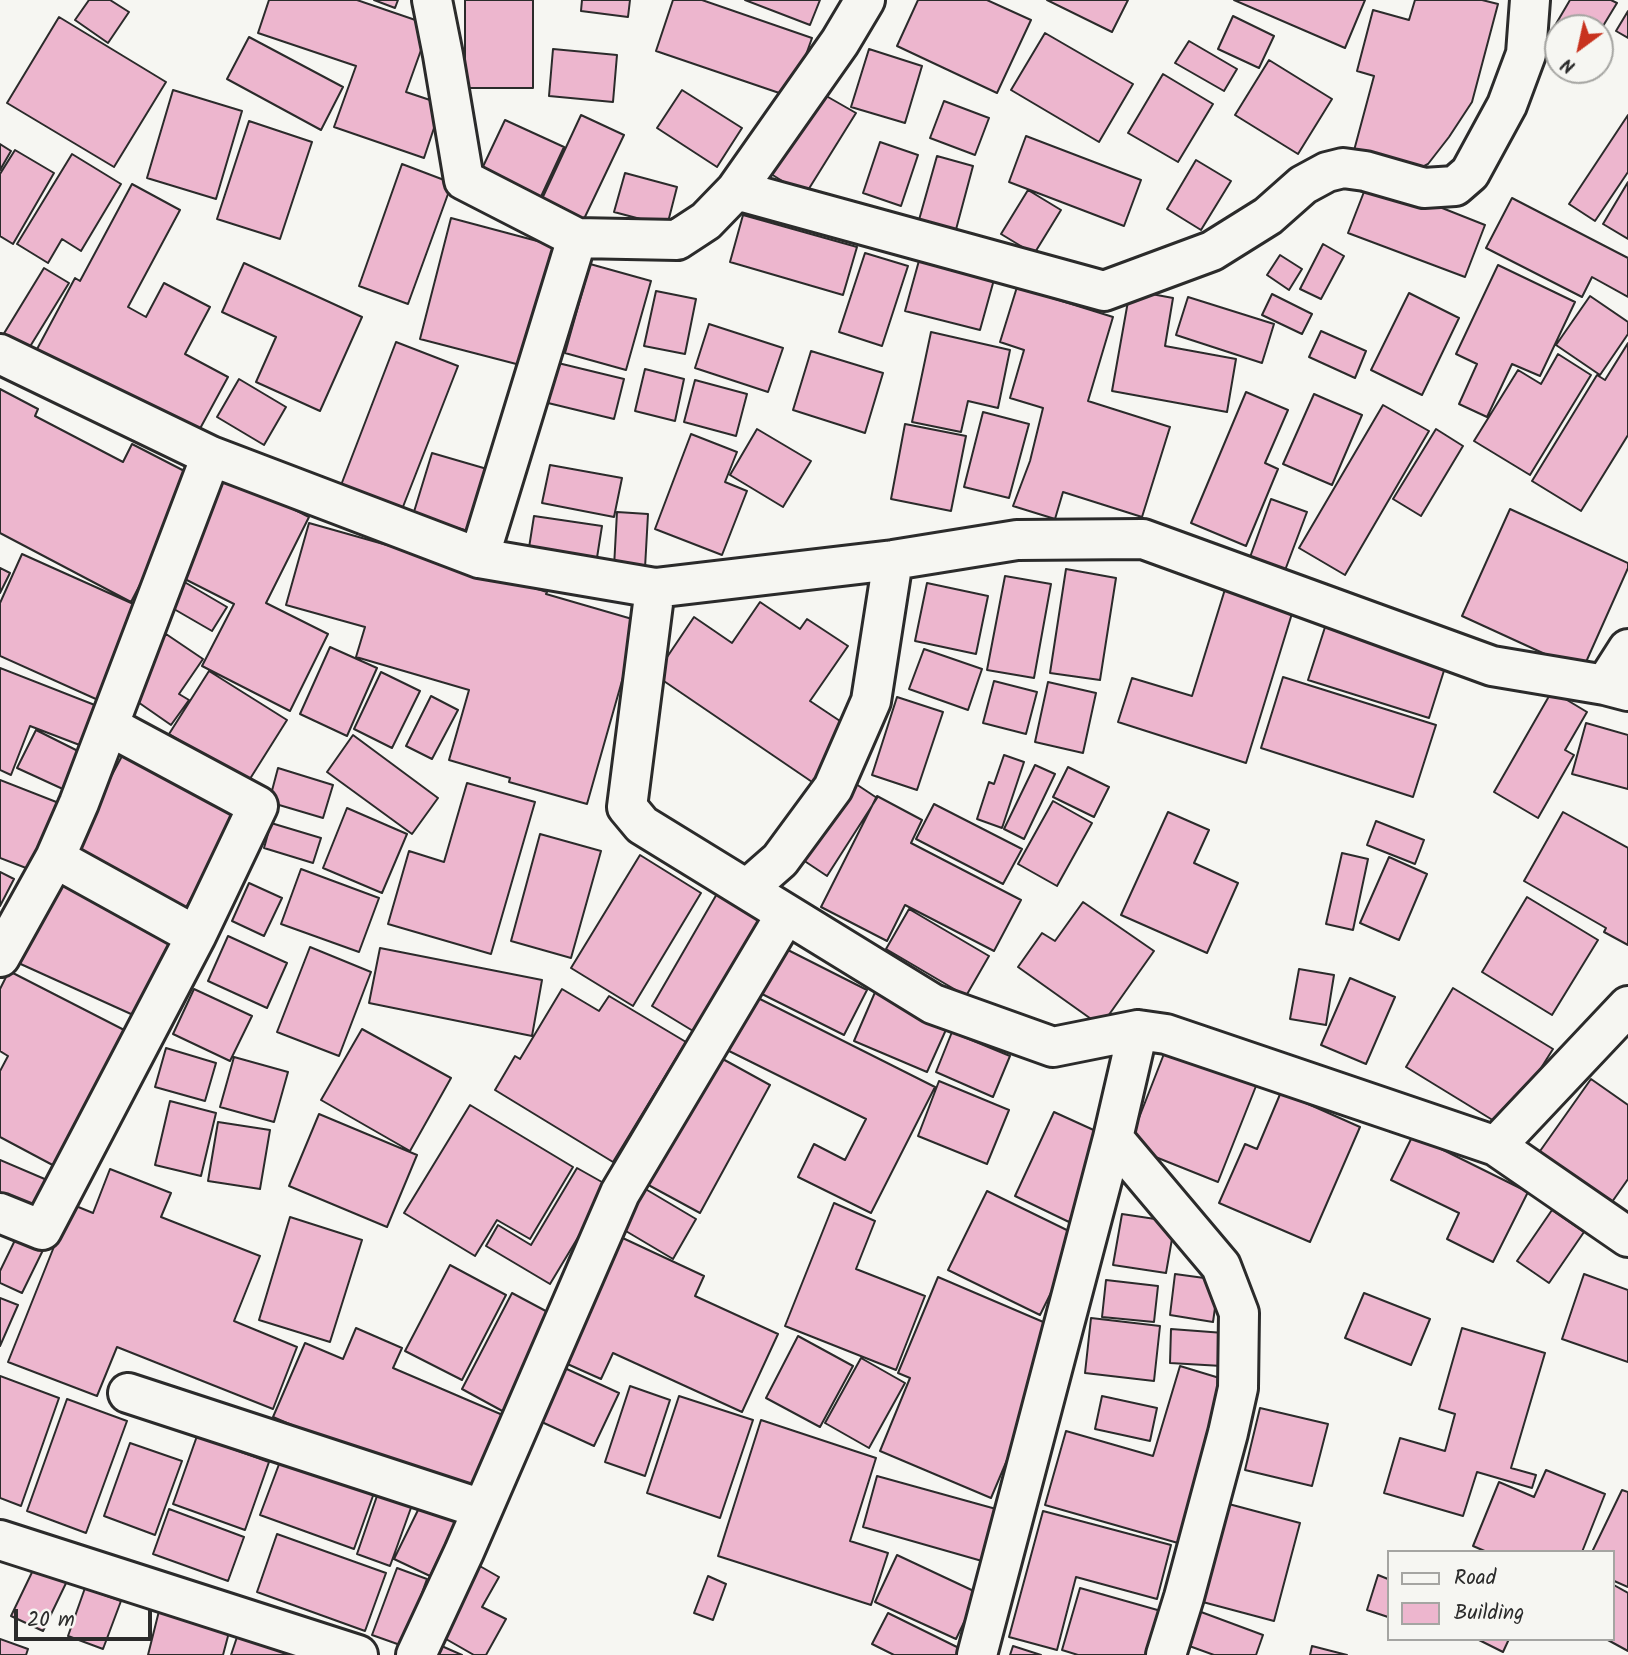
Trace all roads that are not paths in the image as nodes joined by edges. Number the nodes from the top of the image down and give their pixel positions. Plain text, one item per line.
1 (432, 0) edge
2 (865, 0) edge
3 (1530, 0) edge
4 (736, 190) junction
5 (577, 238) junction
6 (0, 354) edge
7 (211, 456) junction
8 (479, 558) junction
9 (893, 560) junction
10 (655, 588) junction
11 (1628, 649) edge
12 (1616, 688) edge
13 (109, 726) junction
14 (55, 858) junction
15 (747, 889) junction
16 (786, 914) junction
17 (196, 936) junction
18 (0, 957) edge
19 (1628, 1006) edge
20 (1138, 1030) junction
21 (1114, 1138) junction
22 (1496, 1146) junction
23 (0, 1213) edge
24 (1628, 1237) edge
25 (128, 1393) dead end
26 (482, 1509) junction
27 (0, 1540) edge
28 (358, 1655) edge
29 (415, 1655) edge
30 (977, 1655) edge
31 (1166, 1655) edge

1 - 5 street
2 - 4 street
3 - 4 street
4 - 5 street
5 - 8 street
6 - 7 street
7 - 8 street
7 - 13 street
8 - 10 street
9 - 10 street
9 - 12 street
9 - 15 street
10 - 15 street
11 - 12 street
13 - 14 street
13 - 17 street
14 - 17 street
14 - 18 street
15 - 16 street
16 - 20 street
16 - 26 street
17 - 23 street
19 - 22 street
20 - 21 street
20 - 22 street
21 - 30 street
21 - 31 street
22 - 24 street
25 - 26 street
26 - 29 street
27 - 28 street

